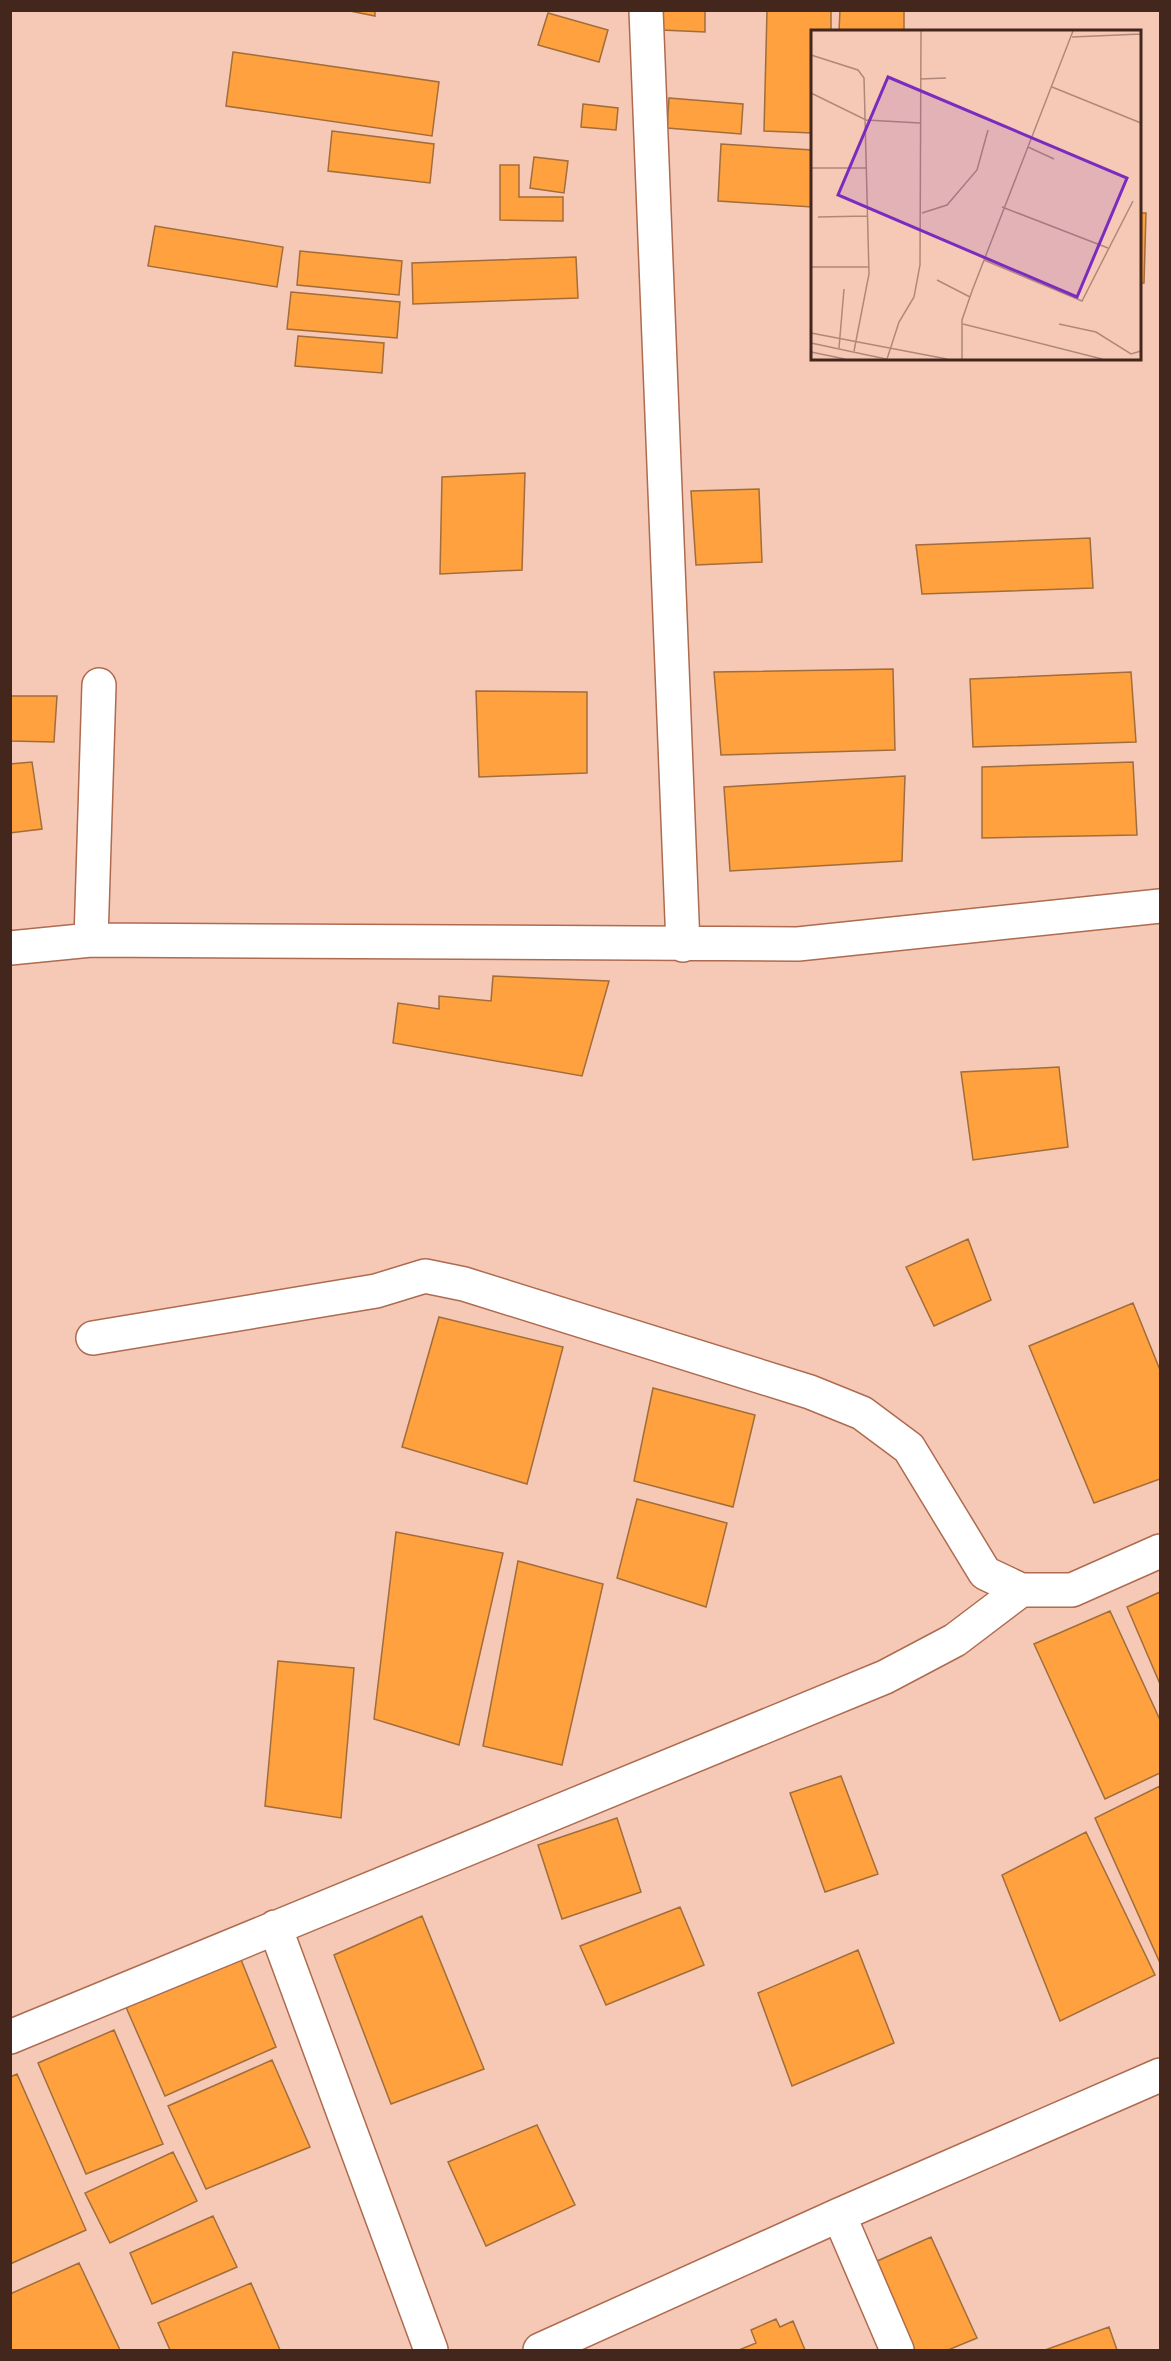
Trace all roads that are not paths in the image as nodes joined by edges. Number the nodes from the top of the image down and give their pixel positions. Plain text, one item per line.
1 (646, 10) edge
2 (99, 685) dead end
3 (1161, 906) edge
4 (92, 939) junction
5 (683, 945) junction
6 (10, 948) edge
7 (93, 1338) dead end
8 (1161, 1551) edge
9 (1021, 1590) junction
10 (275, 1927) junction
11 (10, 2037) edge
12 (1161, 2075) edge
13 (839, 2215) junction
14 (431, 2350) edge
15 (540, 2350) edge
16 (897, 2350) edge

1 - 5 street
2 - 4 street
3 - 5 street
4 - 5 street
4 - 6 street
7 - 9 street
8 - 9 street
9 - 10 street
10 - 11 street
10 - 14 street
12 - 13 street
13 - 15 street
13 - 16 street

